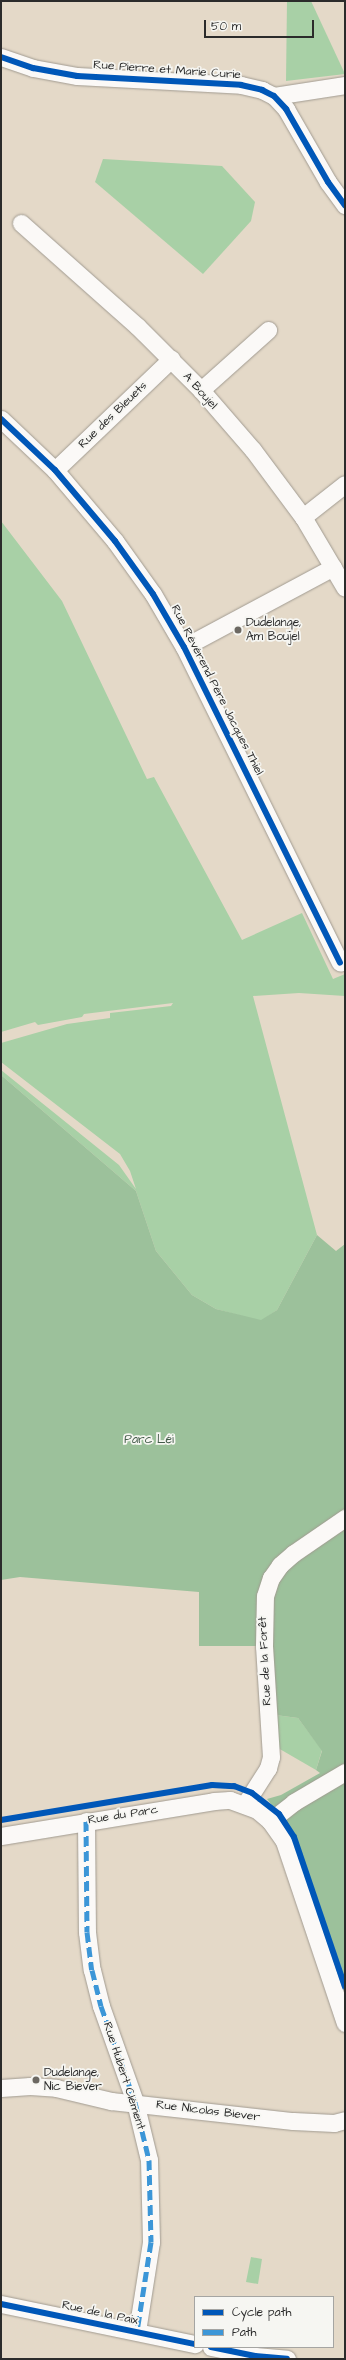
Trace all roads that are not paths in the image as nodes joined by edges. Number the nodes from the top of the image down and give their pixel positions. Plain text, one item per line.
1 (1, 57) edge
2 (345, 85) edge
3 (274, 96) junction
4 (345, 205) edge
5 (21, 223) dead end
6 (268, 330) dead end
7 (171, 359) junction
8 (201, 390) junction
9 (1, 419) edge
10 (55, 470) junction
11 (345, 484) edge
12 (303, 517) junction
13 (333, 567) junction
14 (345, 588) edge
15 (184, 647) junction
16 (340, 963) dead end
17 (345, 1518) edge
18 (345, 1772) edge
19 (245, 1804) junction
20 (86, 1821) junction
21 (270, 1821) junction
22 (1, 1836) edge
23 (345, 2023) edge
24 (1, 2088) edge
25 (135, 2102) junction
26 (345, 2120) edge
27 (1, 2304) edge
28 (137, 2331) junction
29 (194, 2344) edge
30 (216, 2348) edge
31 (287, 2359) edge

1 - 3 street, Rue Pierre et Marie Curie
2 - 3 street
3 - 4 street
5 - 7 street, A Boujel
6 - 8 street
7 - 8 street, A Boujel
7 - 10 street, Rue des Bleuets
8 - 12 street, A Boujel
9 - 10 street, Rue Révérend Père Jacques Thiel
10 - 15 street, Rue Révérend Père Jacques Thiel
11 - 12 street
12 - 13 street, A Boujel
13 - 14 street, A Boujel
13 - 15 street
15 - 16 street, Rue Révérend Père Jacques Thiel
17 - 19 street, Rue de la Forêt
18 - 21 street
19 - 20 street, Rue du Parc
19 - 21 street
20 - 22 street, Rue du Parc
20 - 25 street, Rue Hubert Clément
21 - 23 street
24 - 25 street, Rue Nicolas Biever
25 - 26 street, Rue Nicolas Biever
25 - 28 street, Rue Hubert Clément
27 - 28 street, Rue de la Paix
28 - 29 street, Rue de la Paix
30 - 31 street

